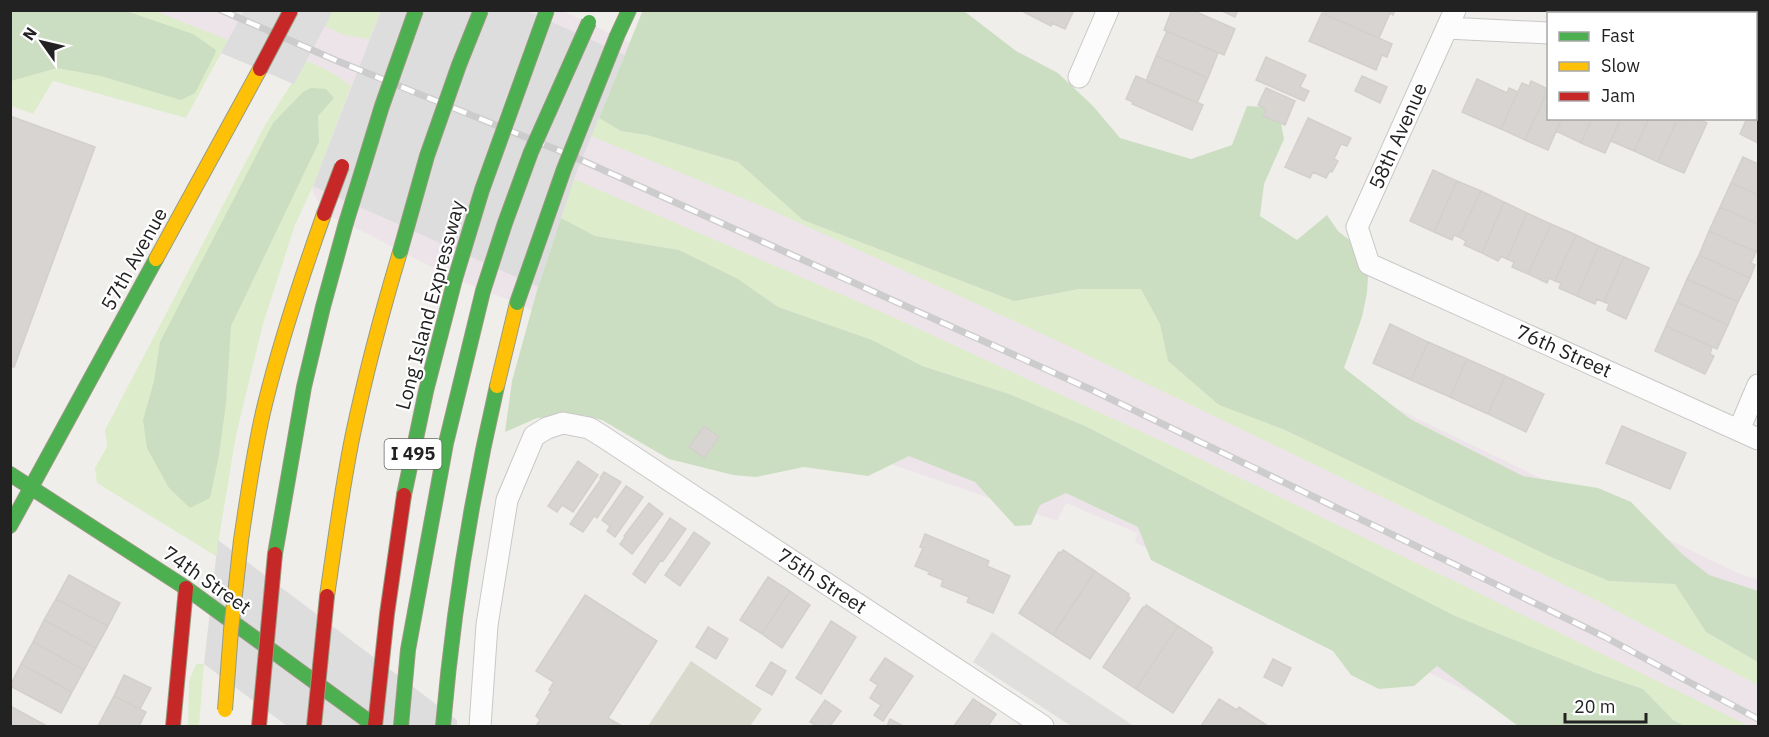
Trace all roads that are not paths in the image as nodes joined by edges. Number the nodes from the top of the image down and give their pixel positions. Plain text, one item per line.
1 (291, 10) edge
2 (409, 10) edge
3 (416, 10) edge
4 (481, 10) edge
5 (547, 10) edge
6 (629, 10) edge
7 (1108, 10) edge
8 (592, 16) edge
9 (1451, 19) edge
10 (1547, 33) edge
11 (1079, 77) dead end
12 (377, 81) dead end
13 (348, 152) dead end
14 (1369, 264) joint
15 (1758, 385) edge
16 (1739, 430) junction
17 (1758, 439) edge
18 (10, 474) edge
19 (32, 487) junction
20 (10, 526) edge
21 (186, 588) junction
22 (173, 726) edge
23 (224, 726) edge
24 (259, 726) edge
25 (314, 726) edge
26 (375, 726) edge
27 (401, 726) edge
28 (443, 726) edge
29 (480, 726) edge
30 (1043, 726) edge

1 - 19 main road, 57th Avenue, bridge
2 - 12 main road
3 - 24 main road, bridge
4 - 25 main road, bridge
5 - 26 main road, Long Island Expressway / I 495, bridge
6 - 28 main road, bridge
7 - 11 street
8 - 27 main road, bridge
9 - 10 street
9 - 14 street, 58th Avenue
13 - 23 main road, bridge
14 - 16 street, 76th Street
15 - 16 street
16 - 17 street, 76th Street
18 - 19 main road, 74th Street
19 - 20 main road, 57th Avenue
19 - 21 main road, 74th Street
21 - 22 main road
21 - 26 main road, 74th Street
29 - 30 street, 75th Street

